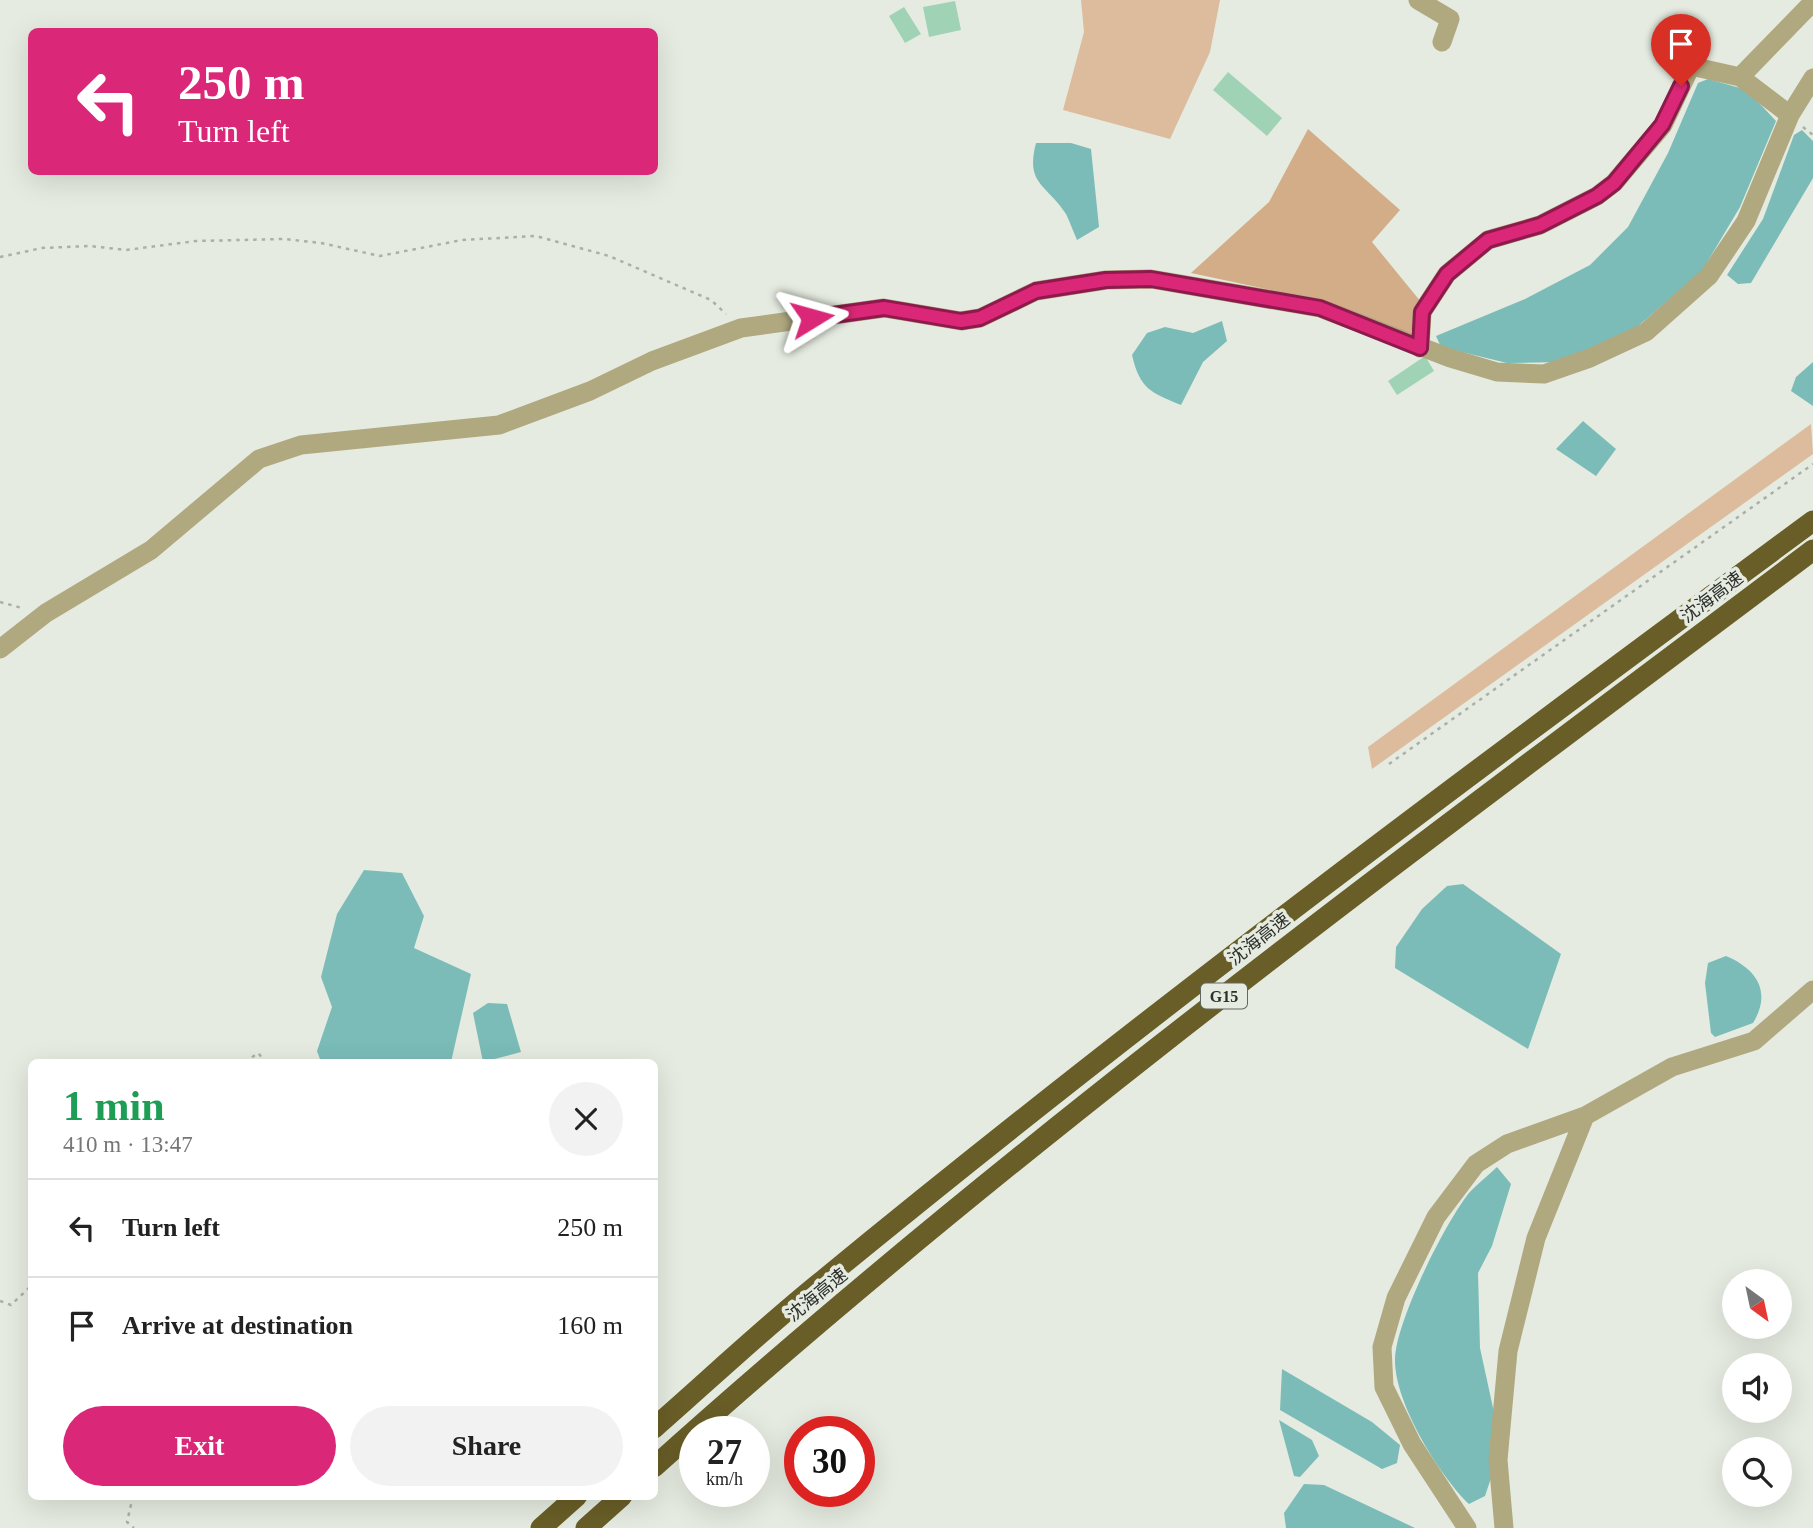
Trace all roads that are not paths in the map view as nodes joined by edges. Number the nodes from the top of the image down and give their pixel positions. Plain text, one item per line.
1 (1418, 0) edge
2 (1813, 2) edge
3 (1442, 43) dead end
4 (1740, 76) junction
5 (1813, 78) edge
6 (1790, 116) junction
7 (1420, 348) junction
8 (1813, 521) edge
9 (1813, 550) edge
10 (0, 649) edge
11 (1813, 990) edge
12 (1585, 1116) junction
13 (658, 1424) edge
14 (658, 1463) edge
15 (572, 1500) edge
16 (618, 1500) edge
17 (541, 1528) edge
18 (586, 1528) edge
19 (1466, 1528) edge
20 (1504, 1528) edge

1 - 3 street
2 - 4 street
4 - 6 street
4 - 7 street
5 - 6 street
6 - 7 street
7 - 10 street
8 - 13 highway, 沈海高速 / G15
9 - 14 highway, 沈海高速 / G15
11 - 12 street
12 - 19 street
12 - 20 street
15 - 17 highway
16 - 18 highway

